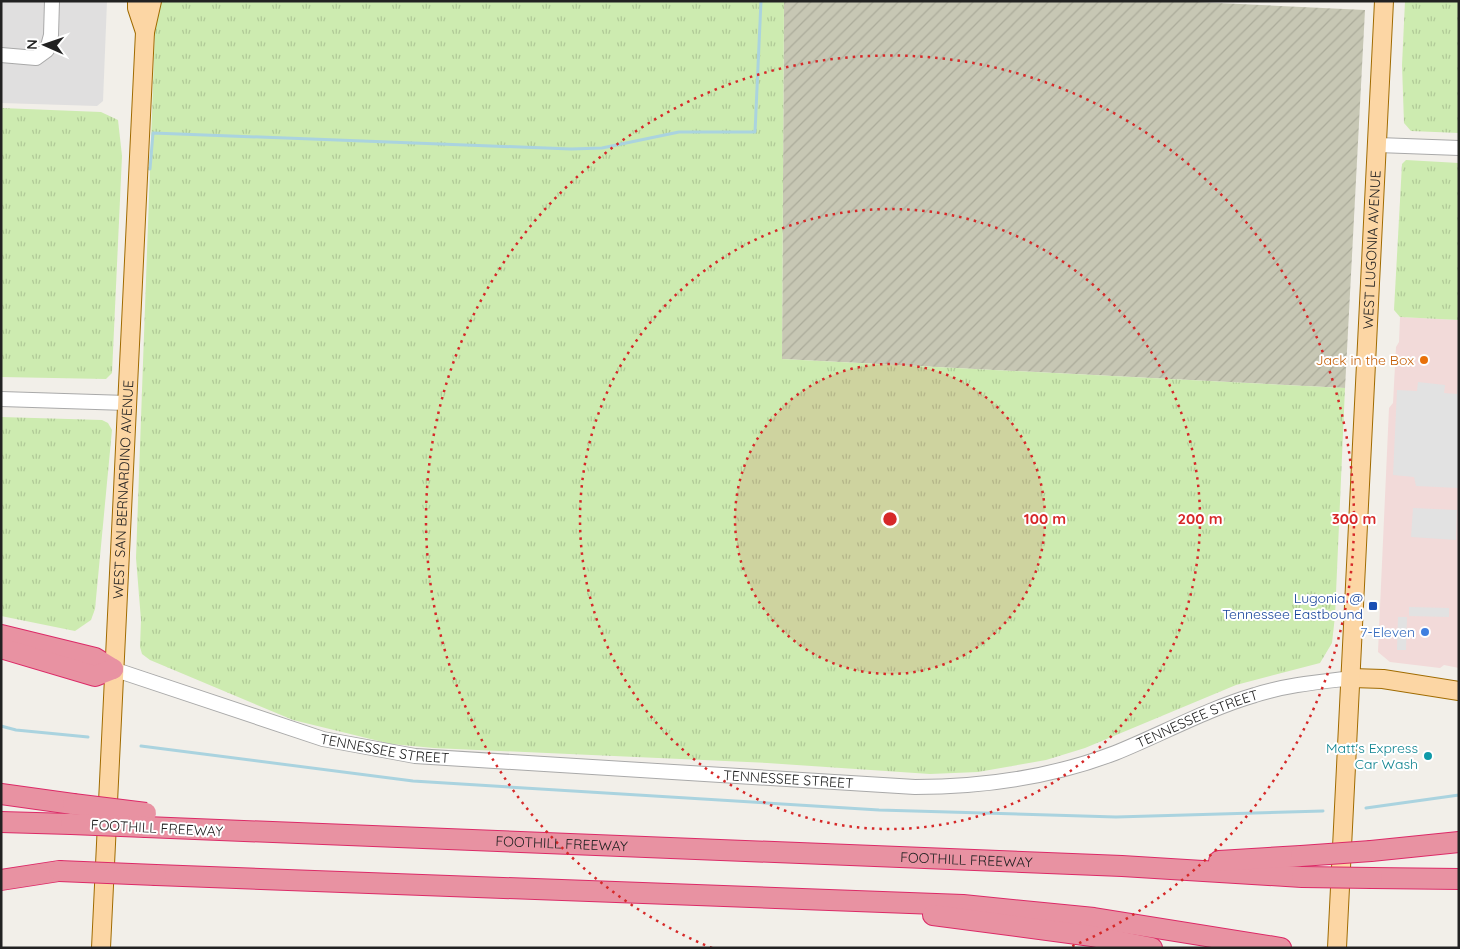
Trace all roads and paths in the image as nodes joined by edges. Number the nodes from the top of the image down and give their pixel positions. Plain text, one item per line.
1 (52, 1) edge
2 (137, 1) edge
3 (152, 1) edge
4 (1384, 1) edge
5 (145, 32) junction
6 (1, 55) edge
7 (1378, 145) junction
8 (1459, 148) edge
9 (1, 399) edge
10 (127, 403) junction
11 (1, 634) edge
12 (1, 648) edge
13 (113, 670) junction
14 (1352, 678) junction
15 (1459, 691) edge
16 (1, 794) edge
17 (146, 820) junction
18 (1, 822) edge
19 (1459, 842) edge
20 (1122, 866) junction
21 (1, 868) edge
22 (59, 871) junction
23 (1459, 879) edge
24 (1, 880) edge
25 (808, 899) junction
26 (101, 948) edge
27 (1152, 948) edge
28 (1282, 948) edge
29 (1336, 948) edge

1 - 6 street
2 - 5 main road, WEST SAN BERNARDINO AVENUE
3 - 5 main road, WEST SAN BERNARDINO AVENUE
4 - 7 main road, WEST LUGONIA AVENUE
5 - 10 main road, WEST SAN BERNARDINO AVENUE
7 - 8 street
7 - 14 main road, WEST LUGONIA AVENUE
9 - 10 street
10 - 13 main road, WEST SAN BERNARDINO AVENUE
11 - 13 highway
12 - 13 highway
13 - 14 street, TENNESSEE STREET
13 - 26 main road, WEST SAN BERNARDINO AVENUE
14 - 15 main road, TENNESSEE STREET
14 - 29 main road, WEST LUGONIA AVENUE
16 - 17 highway, bridge
17 - 18 highway, FOOTHILL FREEWAY, bridge
17 - 20 highway, FOOTHILL FREEWAY
19 - 20 highway, bridge
20 - 23 highway, bridge
21 - 22 highway
22 - 24 highway
22 - 25 highway, bridge
25 - 27 highway
25 - 28 highway

